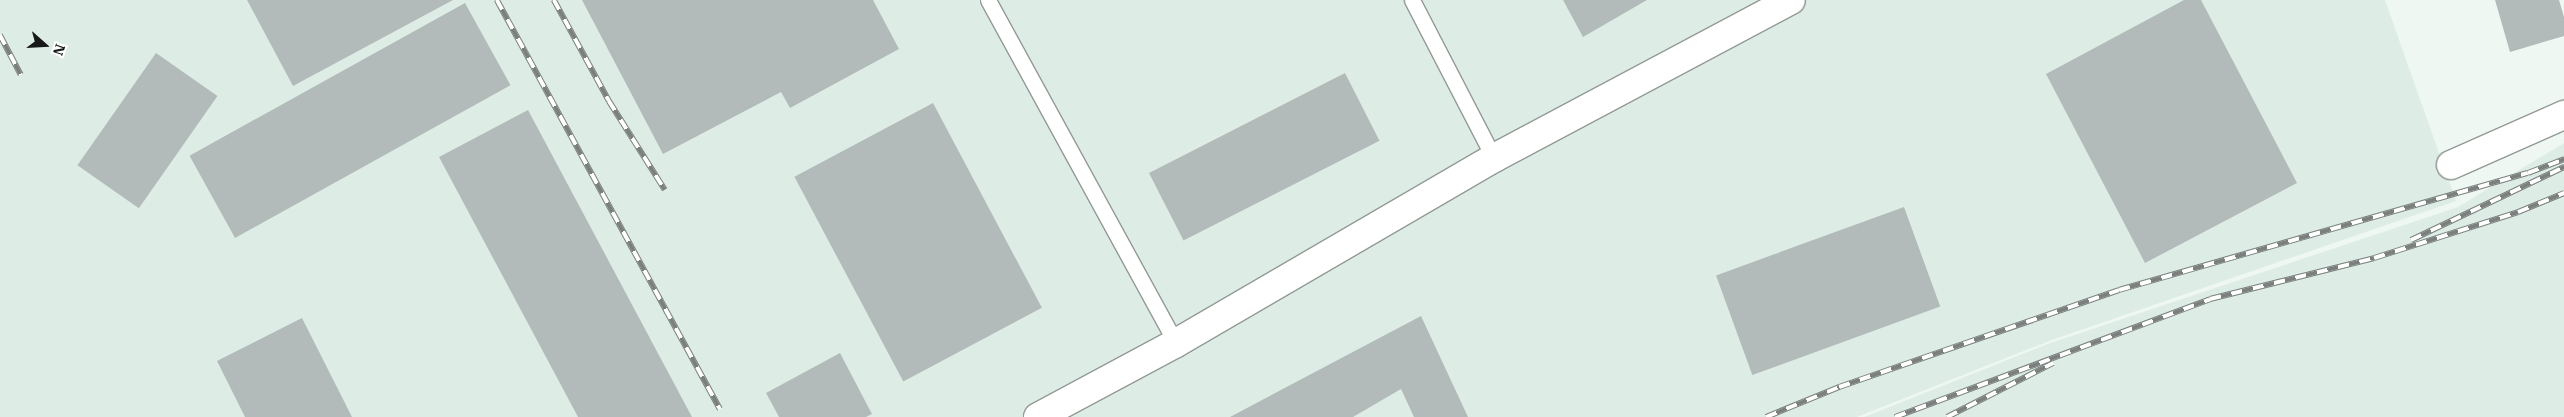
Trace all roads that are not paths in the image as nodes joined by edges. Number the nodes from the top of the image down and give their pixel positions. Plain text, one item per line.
1 (988, 0) edge
2 (1412, 0) edge
3 (1791, 0) edge
4 (2564, 115) edge
5 (1494, 158) junction
6 (2451, 165) dead end
7 (1176, 343) junction
8 (1047, 414) edge

1 - 7 lane
2 - 5 lane
3 - 5 street
4 - 6 street
5 - 7 street
7 - 8 street

